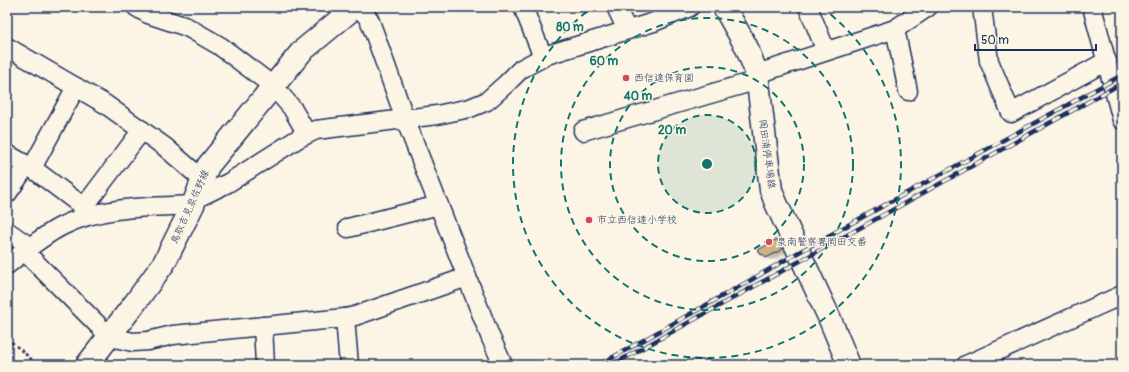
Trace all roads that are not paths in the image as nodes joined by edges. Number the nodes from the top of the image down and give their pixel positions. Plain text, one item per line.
1 (136, 7) edge
2 (355, 7) edge
3 (359, 7) edge
4 (523, 7) edge
5 (616, 7) edge
6 (690, 7) edge
7 (724, 7) edge
8 (808, 7) edge
9 (928, 7) edge
10 (982, 7) edge
11 (1092, 7) edge
12 (895, 29) junction
13 (627, 30) junction
14 (7, 47) edge
15 (826, 51) junction
16 (543, 57) junction
17 (1107, 61) junction
18 (757, 77) junction
19 (273, 86) junction
20 (76, 87) junction
21 (908, 91) dead end
22 (1120, 101) edge
23 (405, 119) junction
24 (1122, 120) edge
25 (142, 130) junction
26 (582, 131) dead end
27 (307, 134) junction
28 (7, 154) edge
29 (29, 167) junction
30 (203, 180) junction
31 (7, 194) edge
32 (194, 202) junction
33 (439, 205) junction
34 (88, 210) junction
35 (348, 228) dead end
36 (7, 231) edge
37 (27, 249) junction
38 (7, 265) edge
39 (467, 277) junction
40 (1122, 295) edge
41 (345, 318) junction
42 (263, 326) junction
43 (110, 337) junction
44 (87, 365) edge
45 (265, 365) edge
46 (349, 365) edge
47 (503, 365) edge
48 (849, 365) edge
49 (966, 365) edge

1 - 19 street
2 - 19 main road, 鳥取吉見泉佐野線
3 - 23 street
4 - 16 street
5 - 13 street
6 - 13 street
7 - 18 main road, 岡田浦停車場線
8 - 15 street
9 - 12 street
10 - 17 street
11 - 17 street
12 - 15 street
12 - 21 street
13 - 16 street
14 - 20 street
15 - 18 street
16 - 23 street
17 - 22 street
18 - 26 street
18 - 48 main road, 岡田浦停車場線
19 - 27 street
19 - 30 main road, 鳥取吉見泉佐野線
20 - 25 street
20 - 29 street
22 - 24 street
23 - 27 street
23 - 33 street
25 - 30 street
25 - 34 street
27 - 32 street
28 - 29 street
29 - 31 street
29 - 34 street
30 - 32 main road, 鳥取吉見泉佐野線
32 - 34 street
32 - 43 main road, 鳥取吉見泉佐野線
33 - 35 street
33 - 39 street
34 - 37 street
36 - 37 street
37 - 38 street
37 - 43 street
39 - 41 street
39 - 47 street
40 - 49 street
41 - 42 street
41 - 46 street
42 - 43 street
42 - 45 street
43 - 44 main road, 鳥取吉見泉佐野線

